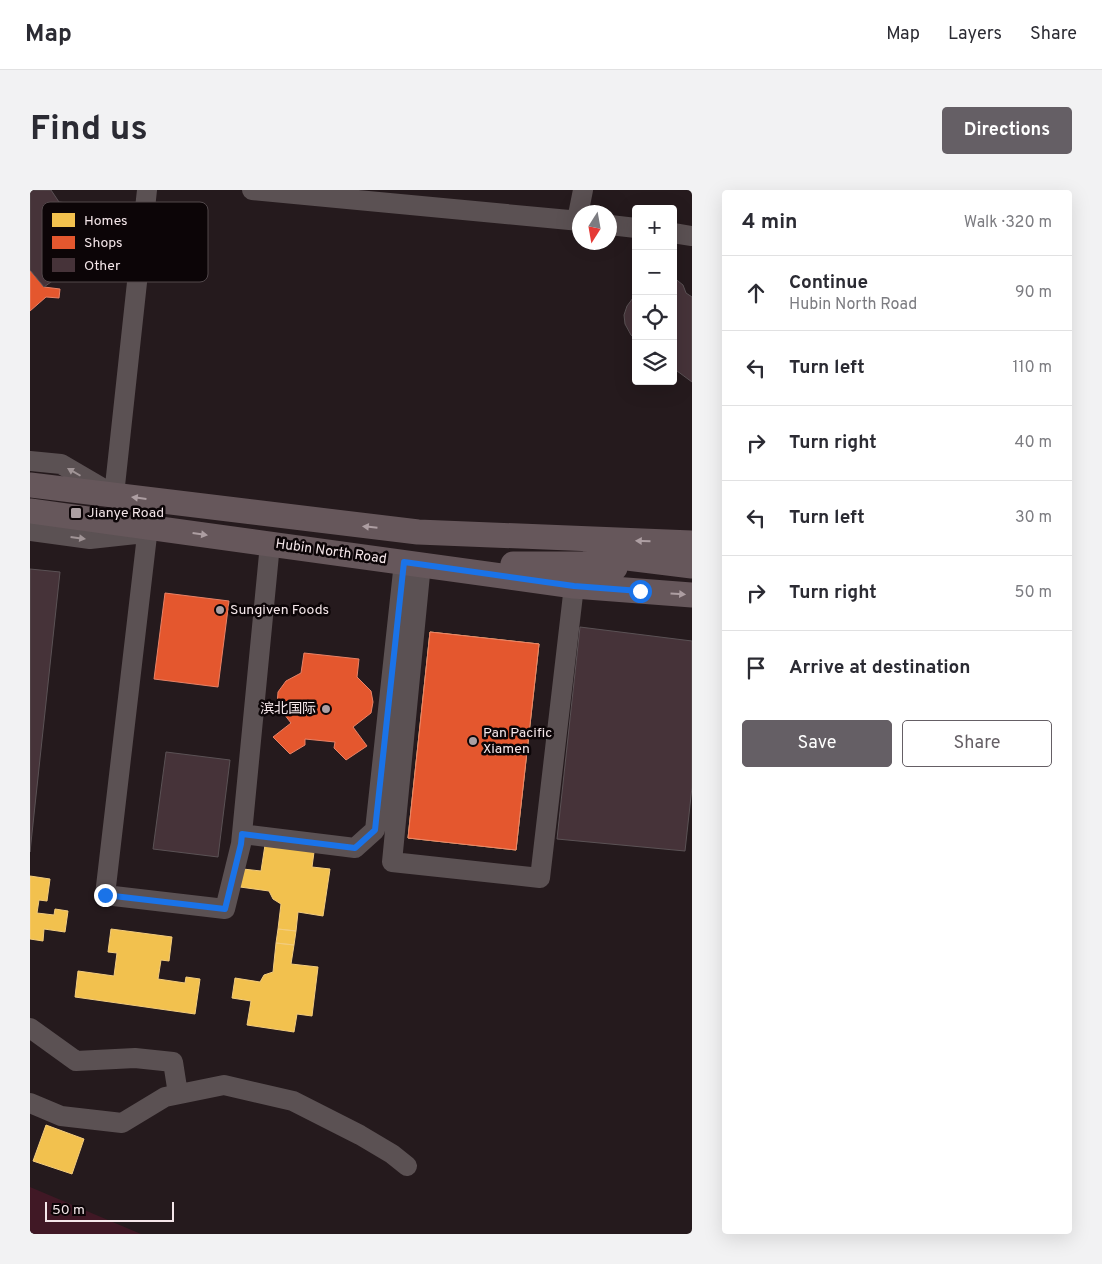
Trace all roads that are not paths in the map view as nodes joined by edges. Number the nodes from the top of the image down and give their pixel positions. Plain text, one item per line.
1 (252, 190) edge
2 (583, 190) edge
3 (580, 205) edge
4 (572, 219) edge
5 (617, 226) edge
6 (632, 228) edge
7 (677, 234) edge
8 (692, 236) edge
9 (137, 282) edge
10 (30, 461) edge
11 (30, 485) edge
12 (114, 495) junction
13 (30, 511) edge
14 (155, 530) junction
15 (30, 531) edge
16 (418, 532) junction
17 (692, 543) edge
18 (270, 544) junction
19 (412, 563) junction
20 (692, 566) edge
21 (581, 567) junction
22 (692, 577) edge
23 (692, 595) edge
24 (242, 834) junction
25 (30, 1028) edge
26 (178, 1094) junction
27 (30, 1104) edge
28 (407, 1166) dead end

1 - 4 street
2 - 3 street
5 - 6 street
7 - 8 street
9 - 12 street
12 -> 10 street
11 - 12 main road, Hubin North Road
16 -> 12 main road, Hubin North Road
13 - 14 main road, Hubin North Road
15 -> 14 street
14 -> 18 main road, Hubin North Road
14 - 24 street
17 -> 16 main road, Hubin North Road
16 - 21 main road
18 - 19 main road, Hubin North Road
18 - 24 street
19 - 21 main road, Hubin North Road
19 - 21 street
19 - 24 street
20 - 21 main road
21 - 22 main road
21 -> 23 main road
25 - 26 street
26 - 27 street
26 - 28 street

